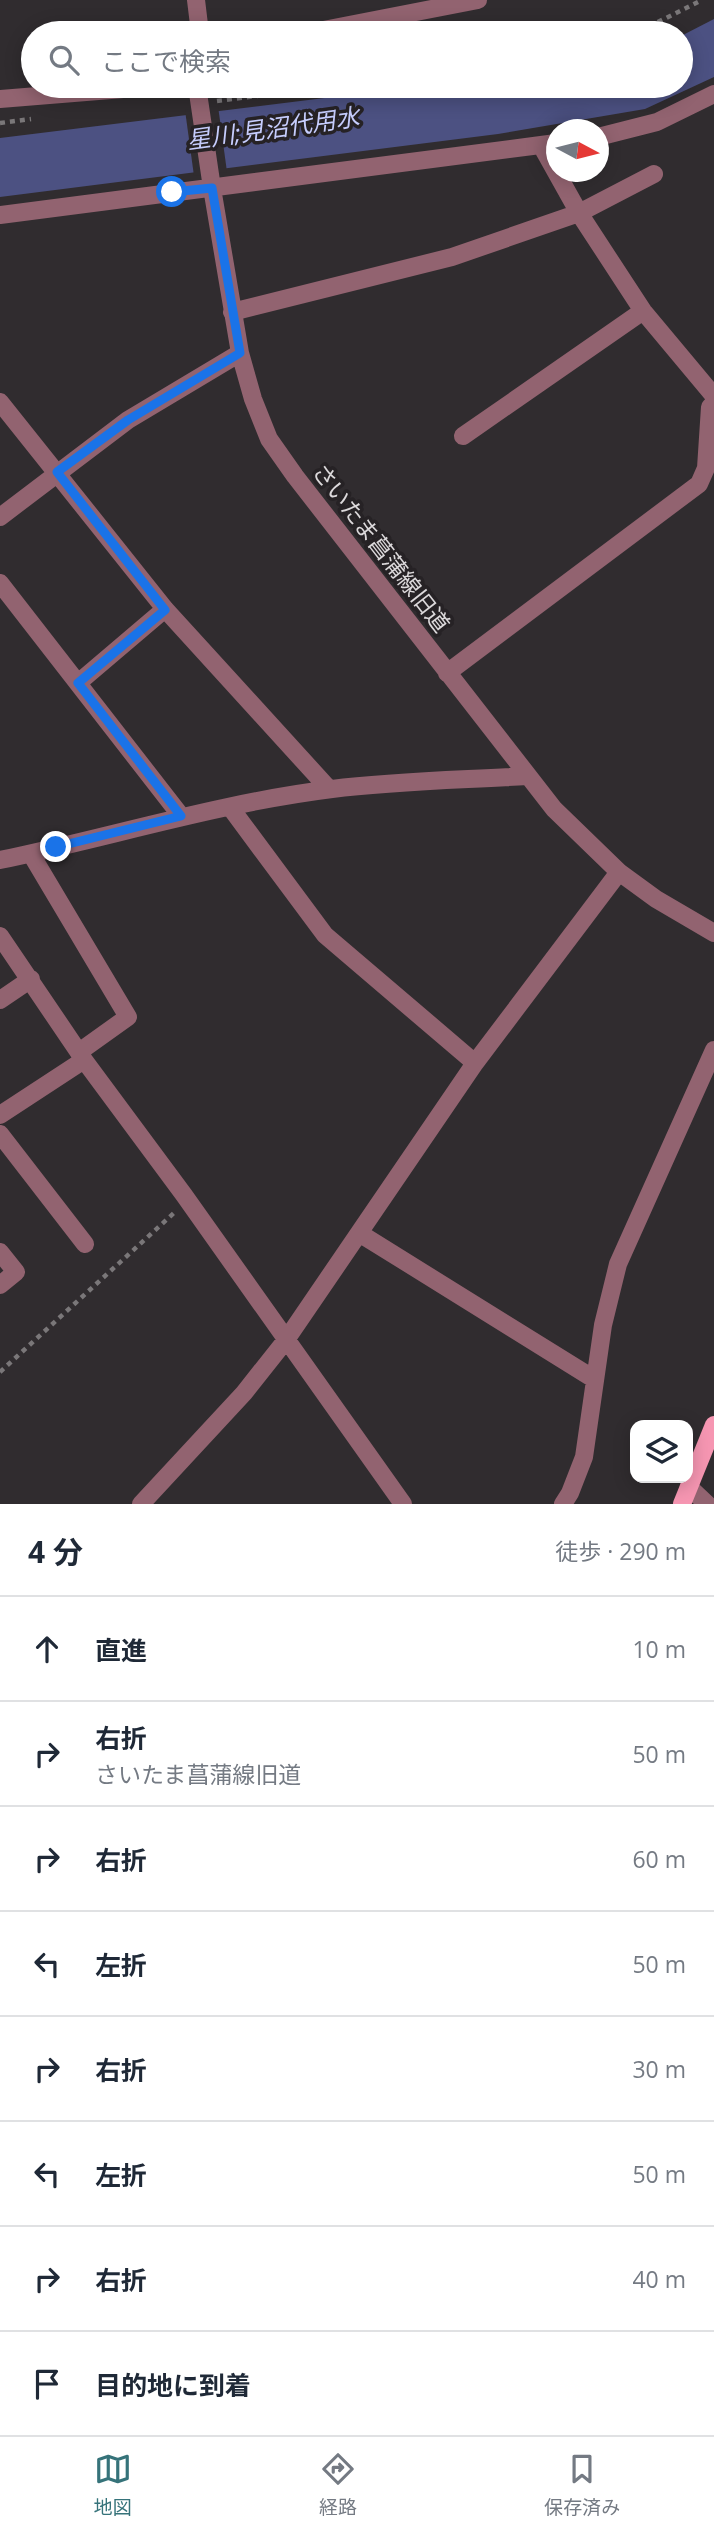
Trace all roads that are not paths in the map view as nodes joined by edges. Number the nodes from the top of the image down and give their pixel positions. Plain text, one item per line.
1 (196, 0) edge
2 (478, 0) edge
3 (413, 6) edge
4 (199, 21) edge
5 (355, 21) edge
6 (714, 94) edge
7 (21, 97) edge
8 (199, 98) edge
9 (0, 99) edge
10 (609, 135) edge
11 (546, 144) edge
12 (654, 174) dead end
13 (211, 182) junction
14 (566, 182) edge
15 (579, 213) junction
16 (0, 215) edge
17 (643, 311) junction
18 (232, 312) junction
19 (240, 353) junction
20 (714, 396) edge
21 (0, 402) edge
22 (714, 403) edge
23 (463, 436) dead end
24 (57, 472) junction
25 (0, 517) edge
26 (0, 583) edge
27 (165, 610) junction
28 (447, 673) junction
29 (78, 683) junction
30 (527, 776) junction
31 (329, 789) junction
32 (230, 807) junction
33 (181, 816) junction
34 (31, 854) junction
35 (0, 860) edge
36 (619, 872) junction
37 (714, 933) edge
38 (0, 936) edge
39 (31, 979) junction
40 (0, 1000) edge
41 (714, 1050) edge
42 (81, 1056) junction
43 (475, 1063) junction
44 (0, 1115) edge
45 (0, 1134) edge
46 (359, 1233) junction
47 (85, 1244) dead end
48 (0, 1252) edge
49 (0, 1285) edge
50 (286, 1340) junction
51 (594, 1379) junction
52 (714, 1425) edge
53 (689, 1487) junction
54 (141, 1504) edge
55 (403, 1504) edge
56 (563, 1504) edge
57 (682, 1504) edge
58 (707, 1504) edge

1 - 4 street
2 - 3 street
3 - 5 street
6 - 10 street
7 - 9 street
8 - 13 street, さいたま菖蒲線旧道
11 - 13 street
12 - 15 street
13 - 16 street
13 - 18 street, さいたま菖蒲線旧道
14 - 15 street
15 - 17 street
15 - 18 street
17 - 20 street
17 - 23 street
18 - 19 street, さいたま菖蒲線旧道
19 - 24 street
19 - 28 street, さいたま菖蒲線旧道
21 - 24 street
22 - 28 street
24 - 25 street
24 - 27 street
26 - 29 street
27 - 29 street
27 - 31 street
28 - 30 street, さいたま菖蒲線旧道
29 - 33 street
30 - 31 street
30 - 36 street, さいたま菖蒲線旧道
31 - 32 street
32 - 33 street
32 - 43 street
33 - 34 street
34 - 35 street
34 - 42 street
36 - 37 street, さいたま菖蒲線旧道
36 - 43 street
38 - 39 street
39 - 40 street
39 - 42 street
41 - 51 street
42 - 44 street
42 - 50 street
43 - 46 street
45 - 47 street
46 - 50 street
46 - 51 street
48 - 49 street
50 - 54 street
50 - 55 street
51 - 56 street
52 - 53 main road
53 - 57 main road
53 - 58 street

